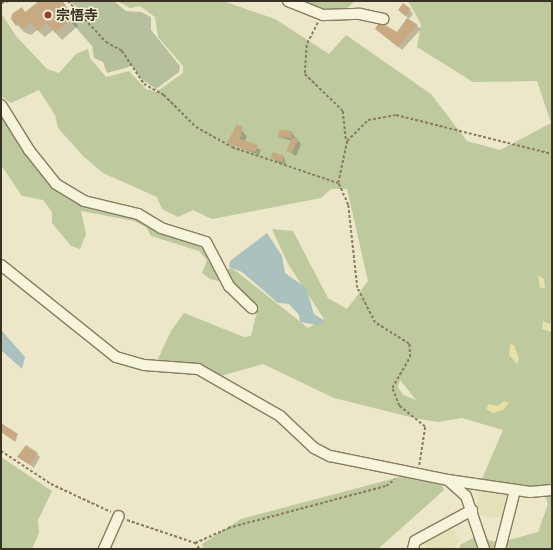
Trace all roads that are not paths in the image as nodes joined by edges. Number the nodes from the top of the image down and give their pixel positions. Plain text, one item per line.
1 (288, 1) edge
2 (383, 19) dead end
3 (1, 105) edge
4 (1, 265) edge
5 (252, 308) dead end
6 (448, 480) junction
7 (515, 490) junction
8 (552, 490) edge
9 (472, 510) junction
10 (119, 516) road end
11 (104, 549) edge
12 (413, 549) edge
13 (484, 549) edge
14 (500, 549) edge

1 - 2 street
3 - 5 street
4 - 6 street
6 - 7 street
6 - 9 street
7 - 8 street
7 - 14 street
9 - 12 street
9 - 13 street
10 - 11 street

